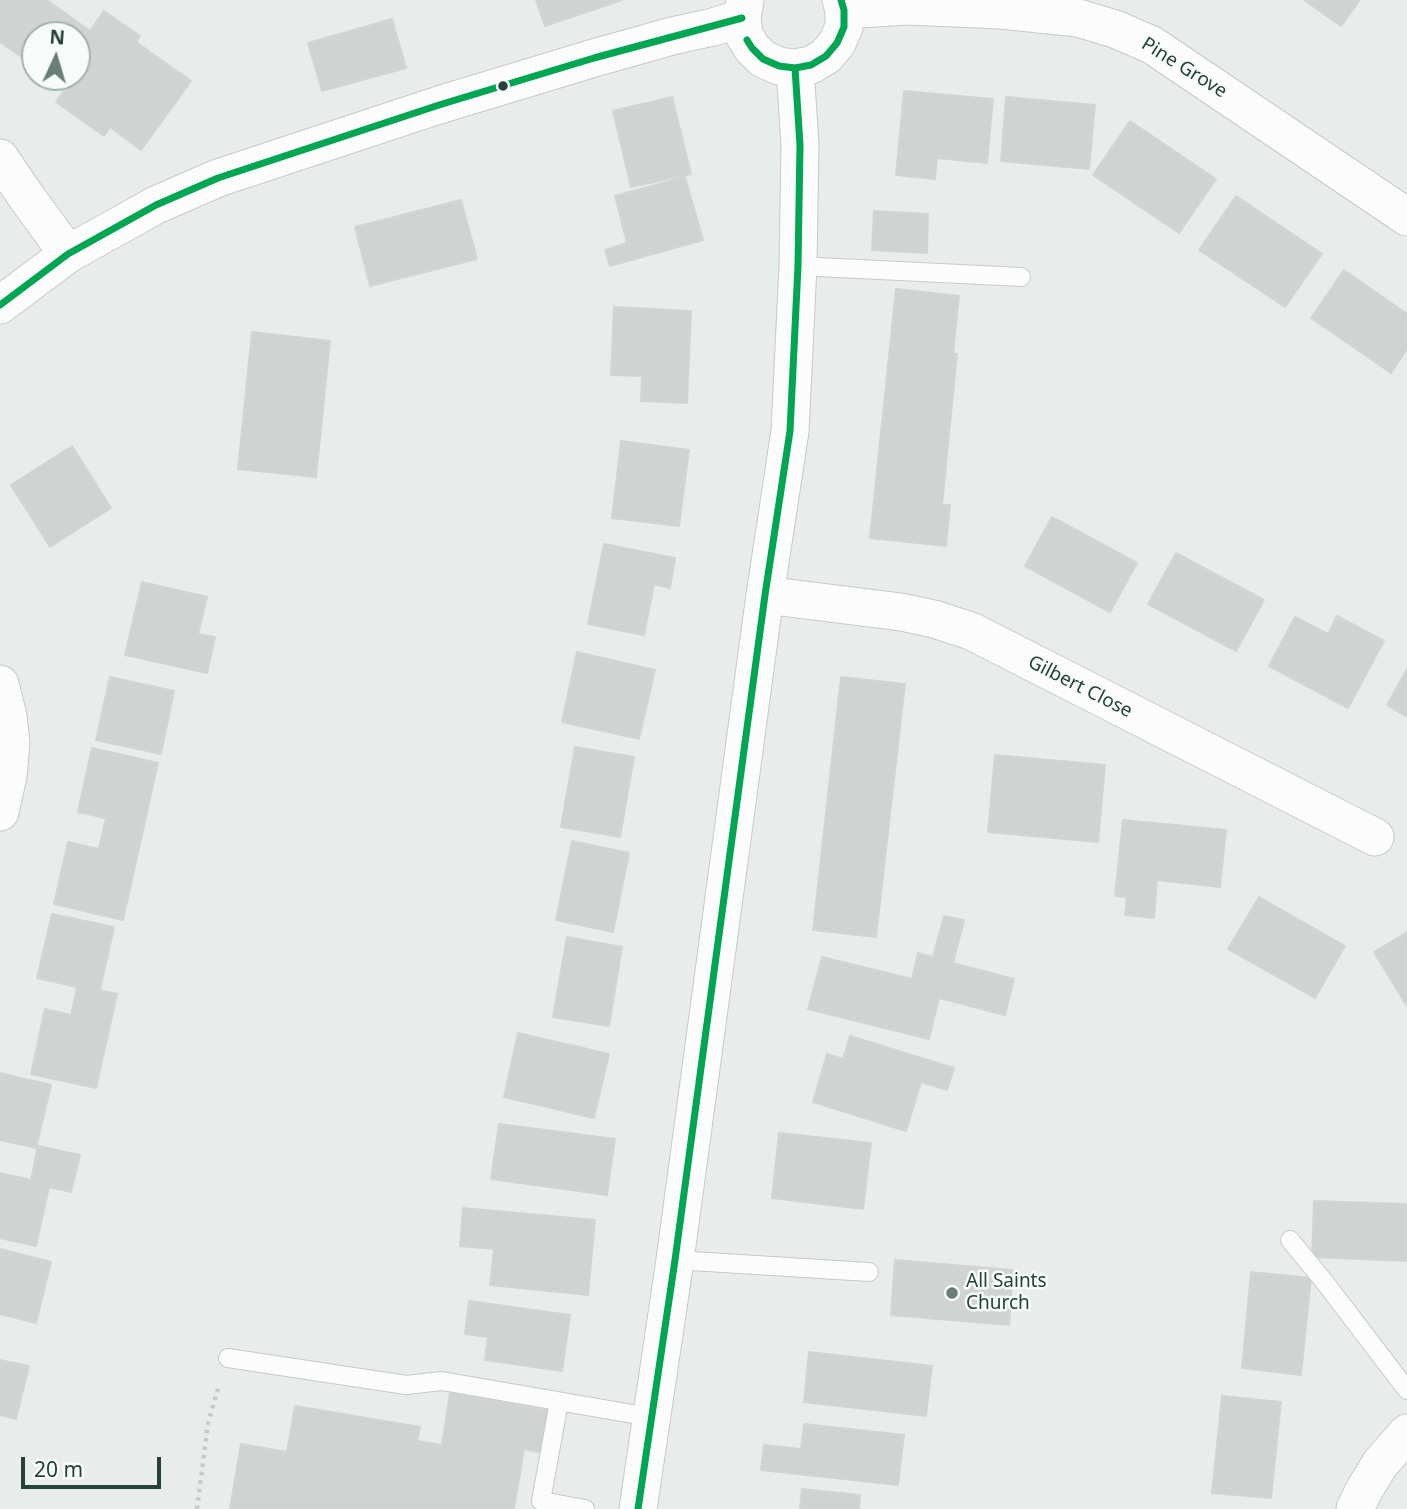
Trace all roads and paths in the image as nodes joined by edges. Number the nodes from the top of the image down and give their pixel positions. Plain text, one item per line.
1 (843, 5) edge
2 (743, 9) edge
3 (794, 68) junction
4 (0, 158) edge
5 (1407, 218) edge
6 (68, 254) junction
7 (798, 265) junction
8 (1021, 277) dead end
9 (0, 305) edge
10 (765, 595) junction
11 (0, 684) edge
12 (0, 812) edge
13 (1376, 837) dead end
14 (1290, 1240) dead end
15 (675, 1259) junction
16 (869, 1272) dead end
17 (228, 1358) joint
18 (1407, 1390) edge
19 (559, 1402) junction
20 (650, 1418) junction
21 (1407, 1433) edge
22 (197, 1509) edge
23 (584, 1509) edge
24 (638, 1509) edge
25 (1355, 1509) edge

1 - 3 street
1 - 5 street, Pine Grove
2 - 3 street
2 - 6 street
3 - 7 street
4 - 6 street
6 - 9 street
7 - 8 lane
7 - 10 street
10 - 13 street, Gilbert Close
10 - 15 street
11 - 12 street
14 - 18 lane
15 - 16 lane
15 - 20 street
17 - 19 lane
17 - 22 path
19 - 20 lane
19 - 23 lane
20 - 24 street
21 - 25 street

